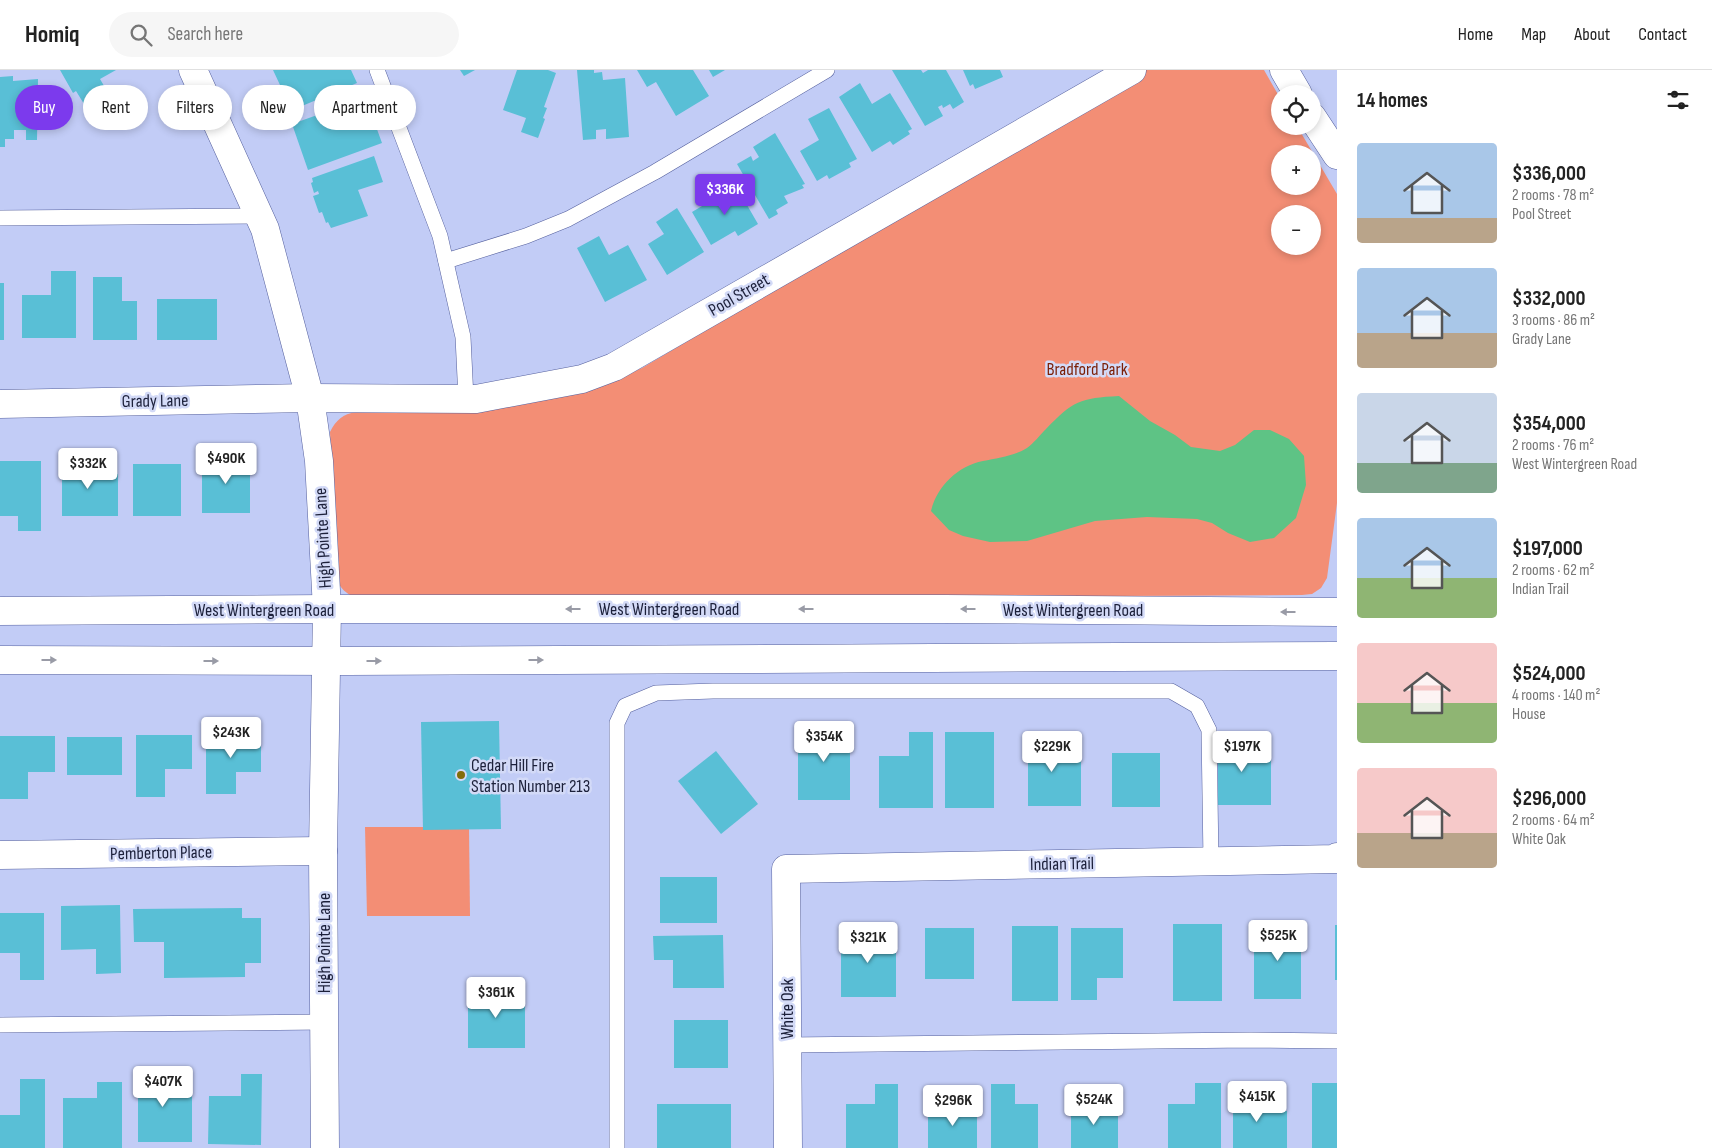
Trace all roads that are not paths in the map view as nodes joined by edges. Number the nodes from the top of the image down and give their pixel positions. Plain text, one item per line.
1 (193, 70) edge
2 (377, 70) edge
3 (827, 70) edge
4 (1132, 70) edge
5 (1284, 70) edge
6 (1293, 85) edge
7 (1321, 131) edge
8 (1337, 155) edge
9 (259, 216) junction
10 (0, 218) edge
11 (446, 261) junction
12 (310, 398) junction
13 (466, 399) junction
14 (0, 404) edge
15 (327, 609) junction
16 (0, 611) edge
17 (1337, 612) edge
18 (1337, 656) edge
19 (0, 660) edge
20 (326, 661) junction
21 (323, 851) junction
22 (0, 855) edge
23 (1337, 858) edge
24 (1211, 861) junction
25 (786, 869) joint
26 (324, 1022) junction
27 (0, 1025) edge
28 (1337, 1041) edge
29 (787, 1046) junction
30 (325, 1148) edge
31 (618, 1148) edge
32 (788, 1148) edge

1 - 9 street, High Pointe Lane
2 - 11 lane
3 - 11 lane
4 - 13 street, Pool Street
5 - 6 street
7 - 8 street
9 - 10 lane
9 - 12 street, High Pointe Lane
11 - 13 lane
12 - 13 street, Pool Street
12 - 14 street, Grady Lane
12 - 15 street, High Pointe Lane
15 - 16 street, West Wintergreen Road
17 -> 15 street, West Wintergreen Road
15 - 20 street, High Pointe Lane
20 -> 18 street
19 -> 20 street
20 - 21 street, High Pointe Lane
21 - 22 street, Pemberton Place
21 - 26 street, High Pointe Lane
23 - 24 street, Indian Trail
24 - 25 street, Indian Trail
24 - 31 lane
25 - 29 street, White Oak
26 - 27 lane
26 - 30 street, High Pointe Lane
28 - 29 lane
29 - 32 street, White Oak

